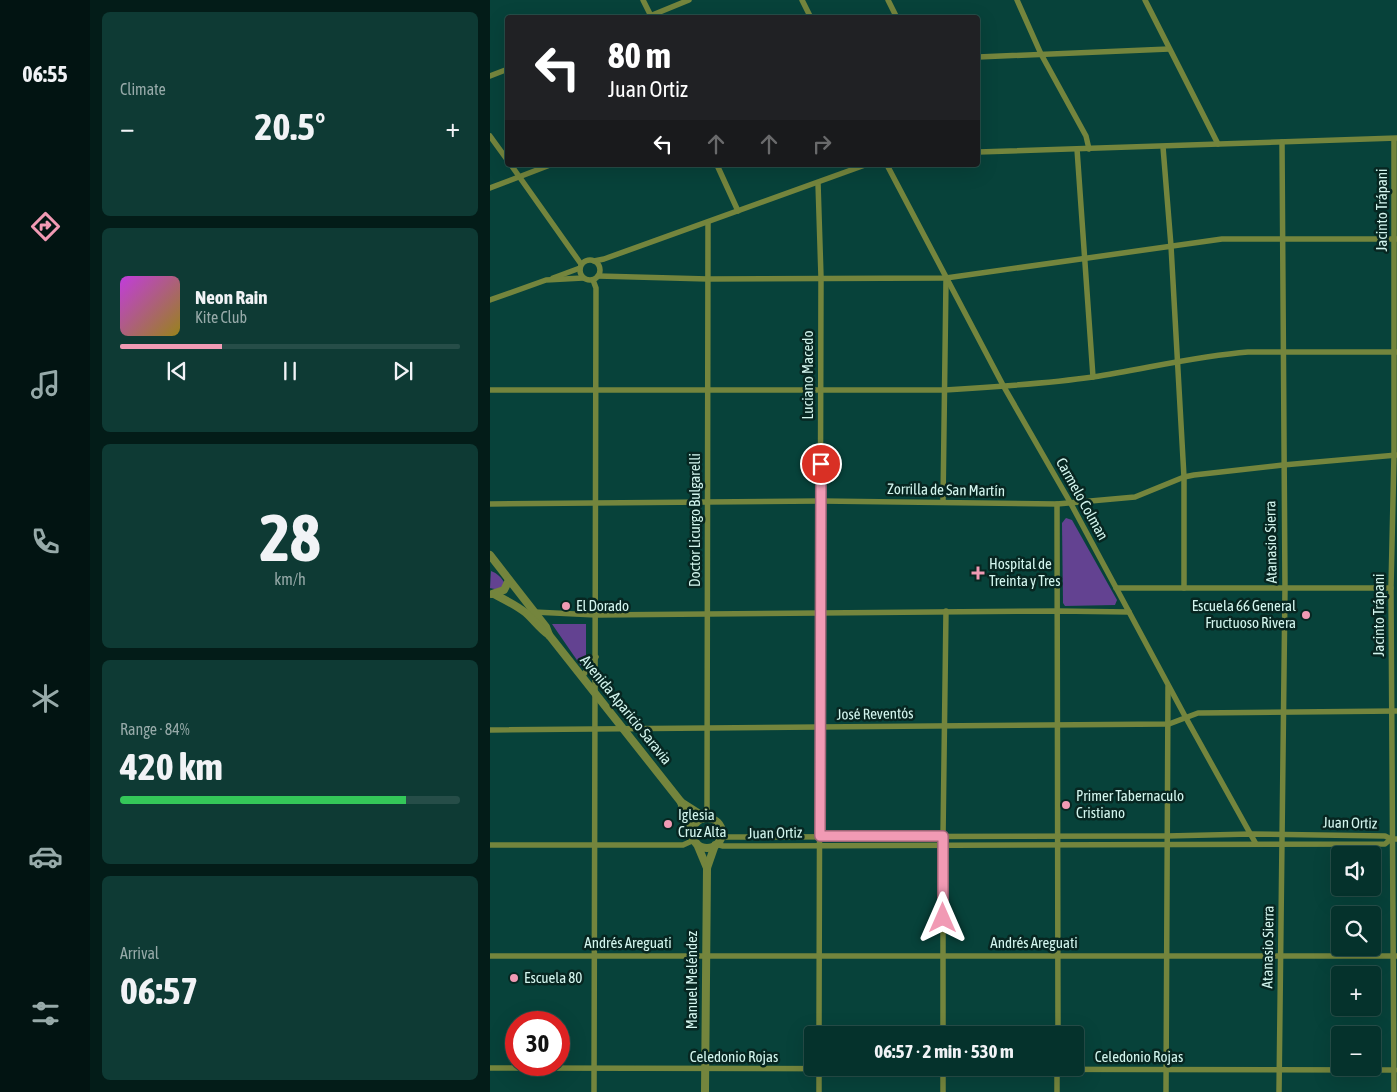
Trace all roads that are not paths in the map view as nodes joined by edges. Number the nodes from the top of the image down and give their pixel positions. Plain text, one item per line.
1 (643, 0) edge
2 (689, 0) edge
3 (802, 0) edge
4 (888, 0) edge
5 (1017, 0) edge
6 (1145, 0) edge
7 (648, 15) edge
8 (654, 15) edge
9 (810, 15) edge
10 (896, 15) edge
11 (1169, 49) junction
12 (1041, 54) junction
13 (980, 57) edge
14 (505, 70) edge
15 (490, 76) edge
16 (490, 136) edge
17 (1396, 138) edge
18 (1282, 142) junction
19 (1218, 144) junction
20 (1163, 147) junction
21 (1077, 149) junction
22 (1089, 149) junction
23 (980, 152) edge
24 (505, 157) edge
25 (512, 167) edge
26 (545, 167) edge
27 (718, 167) edge
28 (860, 167) edge
29 (888, 167) edge
30 (519, 177) junction
31 (818, 183) junction
32 (490, 188) edge
33 (738, 211) junction
34 (708, 223) junction
35 (1282, 238) junction
36 (1396, 239) edge
37 (1170, 246) junction
38 (1084, 260) junction
39 (594, 261) junction
40 (581, 266) junction
41 (598, 276) junction
42 (583, 278) junction
43 (821, 278) junction
44 (946, 278) junction
45 (708, 279) junction
46 (546, 280) junction
47 (592, 280) junction
48 (490, 300) edge
49 (1282, 352) junction
50 (1396, 352) edge
51 (1177, 362) junction
52 (1093, 377) junction
53 (1004, 387) junction
54 (490, 390) edge
55 (594, 390) junction
56 (821, 390) junction
57 (945, 390) junction
58 (708, 391) junction
59 (1396, 455) edge
60 (1283, 465) junction
61 (1184, 477) junction
62 (821, 501) junction
63 (708, 502) junction
64 (943, 502) junction
65 (1070, 502) junction
66 (594, 503) junction
67 (490, 504) edge
68 (1057, 504) junction
69 (490, 555) edge
70 (490, 568) edge
71 (501, 570) junction
72 (509, 580) junction
73 (1116, 588) junction
74 (1184, 588) junction
75 (1284, 588) junction
76 (1391, 588) junction
77 (492, 594) edge
78 (946, 611) junction
79 (1057, 611) junction
80 (534, 612) junction
81 (1129, 612) junction
82 (708, 614) junction
83 (821, 614) junction
84 (596, 615) junction
85 (549, 635) junction
86 (596, 657) junction
87 (582, 677) junction
88 (1168, 684) junction
89 (595, 694) junction
90 (1394, 711) edge
91 (1284, 712) junction
92 (1186, 718) junction
93 (1168, 724) junction
94 (1058, 725) junction
95 (944, 726) junction
96 (820, 727) junction
97 (707, 728) junction
98 (595, 729) junction
99 (622, 729) junction
100 (490, 730) edge
101 (681, 802) junction
102 (706, 818) junction
103 (1251, 834) junction
104 (1282, 834) junction
105 (721, 836) junction
106 (820, 836) junction
107 (943, 836) junction
108 (1058, 836) junction
109 (1167, 836) junction
110 (1394, 839) edge
111 (694, 840) junction
112 (595, 844) junction
113 (943, 844) junction
114 (1256, 844) junction
115 (1282, 844) junction
116 (490, 845) edge
117 (715, 845) junction
118 (819, 845) junction
119 (1058, 845) junction
120 (1167, 845) junction
121 (707, 868) junction
122 (706, 955) junction
123 (820, 955) junction
124 (943, 955) junction
125 (490, 956) edge
126 (594, 956) junction
127 (1058, 956) junction
128 (1167, 956) junction
129 (1280, 956) junction
130 (1395, 956) edge
131 (819, 1026) edge
132 (943, 1026) edge
133 (1058, 1026) edge
134 (490, 1068) edge
135 (594, 1068) junction
136 (804, 1068) edge
137 (705, 1069) junction
138 (1084, 1069) edge
139 (1166, 1070) junction
140 (1280, 1070) junction
141 (1395, 1070) edge
142 (819, 1076) edge
143 (943, 1076) edge
144 (1058, 1076) edge
145 (594, 1092) edge
146 (705, 1092) edge
147 (819, 1092) edge
148 (943, 1092) edge
149 (1057, 1092) edge
150 (1166, 1092) edge
151 (1280, 1092) edge
152 (1394, 1092) edge

1 - 7 street
2 - 8 street
3 - 9 street
4 - 10 street
5 - 12 street
6 - 11 street
11 - 12 street
11 - 19 street
12 - 13 street
12 - 22 street
14 - 15 street
16 - 24 street
17 - 18 street
17 - 36 street, Jacinto Trápani
18 - 19 street
18 - 35 street, Atanasio Sierra
19 - 20 street
20 - 22 street
20 - 37 street
21 - 22 street
21 - 23 street
21 - 38 street
25 - 30 street
26 - 30 street
27 - 33 street
28 - 31 street
29 - 44 street, Carmelo Colman
30 - 32 street
30 - 40 street
31 - 33 street
31 - 43 street, Luciano Macedo
33 - 34 street
34 - 39 street
34 - 45 street, Doctor Licurgo Bulgarelli
35 - 36 street
35 - 37 street
35 - 49 street, Atanasio Sierra
36 - 50 street, Jacinto Trápani
37 - 38 street
37 - 51 street
38 - 44 street
38 - 52 street
39 - 40 street
39 - 41 street
40 - 42 street
40 - 46 street
41 - 45 street
41 - 47 street
42 - 46 street
42 - 47 street
43 - 44 street
43 - 45 street
43 - 56 street, Luciano Macedo
44 - 53 street, Carmelo Colman
44 - 57 street
45 - 58 street, Doctor Licurgo Bulgarelli
46 - 48 street
47 - 55 street
49 - 50 street
49 - 51 street
49 - 60 street, Atanasio Sierra
50 - 59 street, Jacinto Trápani
51 - 52 street
51 - 61 street
52 - 53 street
53 - 57 street
53 - 65 street, Carmelo Colman
54 - 55 street
55 - 58 street
55 - 66 street
56 - 57 street
56 - 58 street
56 - 62 street, Luciano Macedo
57 - 64 street
58 - 63 street, Doctor Licurgo Bulgarelli
59 - 60 street, Zorrilla de San Martín
59 - 76 street, Jacinto Trápani
60 - 61 street, Zorrilla de San Martín
60 - 75 street, Atanasio Sierra
61 - 65 street, Zorrilla de San Martín
61 - 74 street
62 - 63 street, Zorrilla de San Martín
62 - 64 street, Zorrilla de San Martín
62 - 83 street, Luciano Macedo
63 - 66 street, Zorrilla de San Martín
63 - 82 street, Doctor Licurgo Bulgarelli
64 - 68 street, Zorrilla de San Martín
65 - 68 street, Zorrilla de San Martín
65 - 73 street, Carmelo Colman
66 - 67 street, Zorrilla de San Martín
66 - 84 street
68 - 79 street
69 - 71 street, Avenida Aparicio Saravia
70 - 71 street
71 - 72 street, Avenida Aparicio Saravia
72 - 77 street
72 - 80 street, Avenida Aparicio Saravia
73 - 74 street
73 - 81 street, Carmelo Colman
74 - 75 street
75 - 76 street
75 - 91 street, Atanasio Sierra
76 - 90 street, Jacinto Trápani
77 - 85 street, Avenida Aparicio Saravia
78 - 79 street
78 - 83 street
78 - 95 street
79 - 81 street
79 - 94 street
80 - 84 street
80 - 85 street, Avenida Aparicio Saravia
81 - 88 street, Carmelo Colman
82 - 83 street
82 - 84 street
82 - 97 street, Doctor Licurgo Bulgarelli
83 - 96 street, Luciano Macedo
84 - 86 street
85 - 87 street, Avenida Aparicio Saravia
86 - 87 street
86 - 89 street
87 - 89 street, Avenida Aparicio Saravia
88 - 92 street, Carmelo Colman
88 - 93 street
89 - 98 street
89 - 99 street, Avenida Aparicio Saravia
90 - 91 street
90 - 110 street, Jacinto Trápani
91 - 92 street, José Reventós
91 - 104 street, Atanasio Sierra
92 - 93 street, José Reventós
92 - 103 street, Carmelo Colman
93 - 94 street, José Reventós
93 - 109 street
94 - 95 street, José Reventós
94 - 108 street
95 - 96 street, José Reventós
95 - 107 street
96 - 97 street, José Reventós
96 - 106 street, Luciano Macedo
97 - 99 street, José Reventós
97 - 102 street, Doctor Licurgo Bulgarelli
98 - 99 street, José Reventós
98 - 100 street, José Reventós
98 - 112 street
99 - 101 street, Avenida Aparicio Saravia
101 - 102 street, Avenida Aparicio Saravia
101 - 111 street, Avenida Aparicio Saravia
102 - 105 street
102 - 111 street
103 - 104 street, Juan Ortiz
103 - 109 street, Juan Ortiz
103 - 114 street, Carmelo Colman
104 - 110 street, Juan Ortiz
104 - 115 street, Atanasio Sierra
105 - 106 street, Juan Ortiz
105 - 117 street
106 - 107 street, Juan Ortiz
106 - 118 street, Luciano Macedo
107 - 108 street, Juan Ortiz
107 - 113 street
108 - 109 street, Juan Ortiz
108 - 119 street
109 - 120 street
110 - 115 street, Juan Ortiz
110 - 130 street, Jacinto Trápani
111 - 112 street
111 - 117 street
111 - 121 street, Manuel Meléndez
112 - 116 street
112 - 126 street
113 - 118 street, Juan Ortiz
113 - 119 street, Juan Ortiz
113 - 124 street
114 - 115 street, Juan Ortiz
114 - 120 street, Juan Ortiz
115 - 129 street, Atanasio Sierra
117 - 118 street, Juan Ortiz
117 - 121 street, Manuel Meléndez
118 - 123 street, Luciano Macedo
119 - 120 street, Juan Ortiz
119 - 127 street
120 - 128 street
121 - 122 street, Manuel Meléndez
122 - 123 street, Andrés Areguati
122 - 126 street, Andrés Areguati
122 - 137 street, Manuel Meléndez
123 - 124 street, Andrés Areguati
123 - 131 street, Luciano Macedo
124 - 127 street, Andrés Areguati
124 - 132 street
125 - 126 street, Andrés Areguati
126 - 135 street
127 - 128 street, Andrés Areguati
127 - 133 street
128 - 129 street, Andrés Areguati
128 - 139 street
129 - 130 street, Andrés Areguati
129 - 140 street, Atanasio Sierra
130 - 141 street, Jacinto Trápani
134 - 135 street, Celedonio Rojas
135 - 137 street, Celedonio Rojas
135 - 145 street
136 - 137 street, Celedonio Rojas
137 - 146 street, Manuel Meléndez
138 - 139 street, Celedonio Rojas
139 - 140 street, Celedonio Rojas
139 - 150 street
140 - 141 street, Celedonio Rojas
140 - 151 street, Atanasio Sierra
141 - 152 street, Jacinto Trápani
142 - 147 street
143 - 148 street
144 - 149 street

